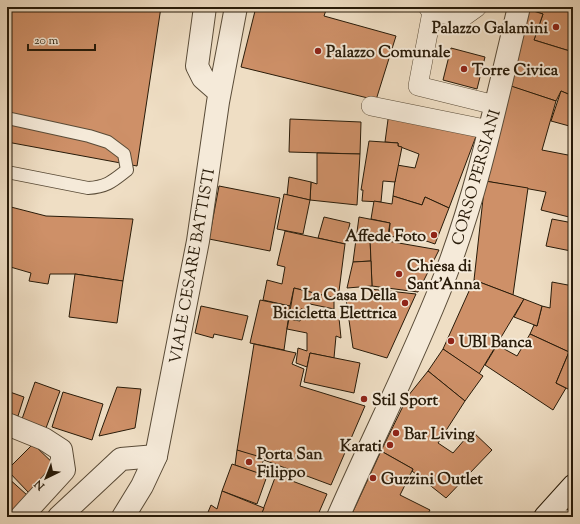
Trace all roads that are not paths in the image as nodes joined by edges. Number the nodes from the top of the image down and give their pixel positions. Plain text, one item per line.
1 (205, 7) edge
2 (236, 7) edge
3 (477, 7) edge
4 (519, 7) edge
5 (430, 10) edge
6 (219, 92) junction
7 (495, 105) junction
8 (371, 106) dead end
9 (7, 118) edge
10 (490, 130) junction
11 (7, 172) edge
12 (7, 424) edge
13 (156, 456) junction
14 (573, 486) edge
15 (573, 516) edge
16 (21, 517) edge
17 (60, 517) edge
18 (122, 517) edge
19 (338, 517) edge
20 (545, 517) edge
21 (552, 517) edge

1 - 6 street
2 - 6 street, VIALE CESARE BATTISTI
3 - 5 street
4 - 7 street, CORSO PERSIANI
5 - 7 street
6 - 13 street, VIALE CESARE BATTISTI
7 - 10 street, CORSO PERSIANI
8 - 10 street
9 - 11 lane
10 - 19 street, CORSO PERSIANI
12 - 16 street
13 - 17 street
13 - 18 street, VIALE CESARE BATTISTI
14 - 20 street
15 - 21 lane

